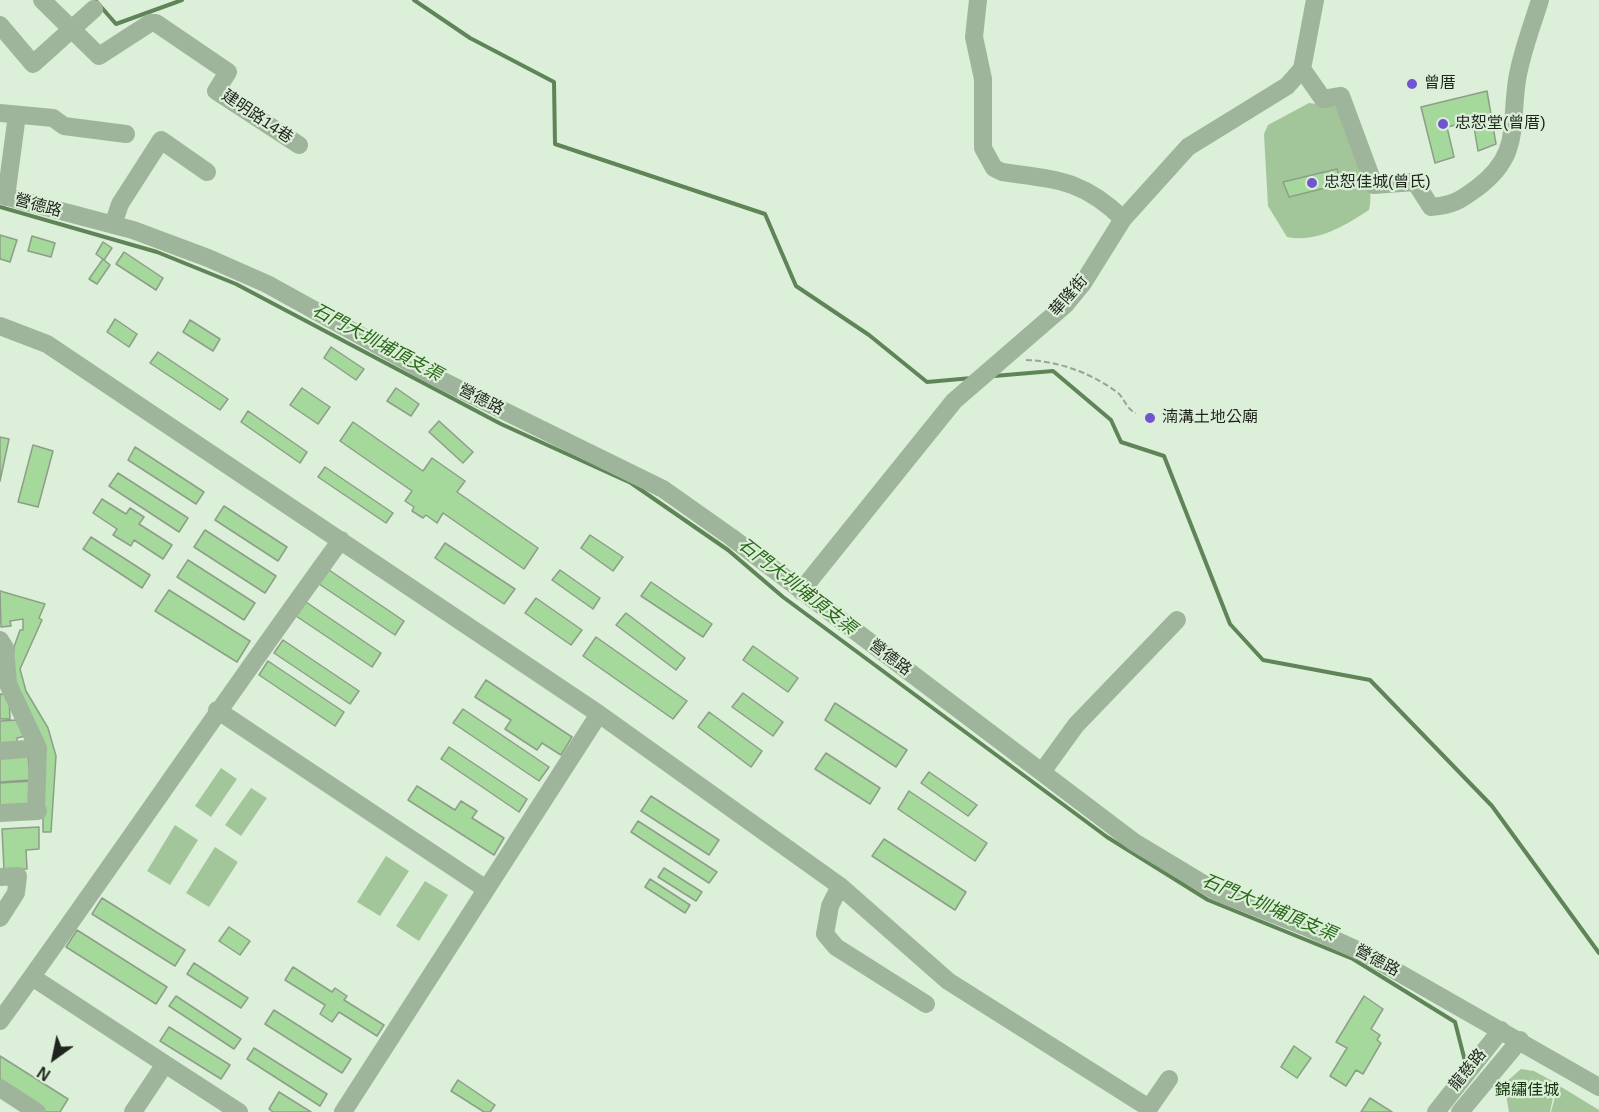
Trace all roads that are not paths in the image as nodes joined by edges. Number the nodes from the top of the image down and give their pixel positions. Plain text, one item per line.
1 (42, 0) edge
2 (978, 0) edge
3 (1315, 0) edge
4 (1540, 0) edge
5 (94, 9) dead end
6 (0, 25) edge
7 (70, 30) junction
8 (1302, 69) junction
9 (8, 114) edge
10 (126, 134) dead end
11 (299, 145) dead end
12 (207, 172) dead end
13 (3, 196) edge
14 (1123, 219) junction
15 (113, 225) junction
16 (0, 326) edge
17 (341, 540) junction
18 (801, 591) junction
19 (1177, 620) dead end
20 (0, 640) edge
21 (4, 684) edge
22 (217, 710) junction
23 (599, 714) junction
24 (38, 748) junction
25 (0, 751) edge
26 (1042, 772) junction
27 (0, 813) edge
28 (9, 876) edge
29 (840, 886) junction
30 (486, 888) junction
31 (0, 918) edge
32 (32, 977) junction
33 (926, 1004) dead end
34 (0, 1021) edge
35 (1502, 1030) junction
36 (1520, 1040) junction
37 (165, 1064) junction
38 (1169, 1080) dead end
39 (1599, 1087) edge
40 (0, 1088) edge
41 (37, 1112) edge
42 (133, 1112) edge
43 (239, 1112) edge
44 (343, 1112) edge
45 (1436, 1112) edge
46 (1460, 1112) edge

1 - 7 street, 建明路14巷
2 - 14 street
3 - 8 street
4 - 8 street
5 - 7 street
6 - 7 street
7 - 11 street, 建明路14巷
8 - 14 street, 華隆街
9 - 10 street
9 - 13 street
12 - 15 street
13 - 15 street, 營德路
14 - 18 street, 華隆街
15 - 18 street, 營德路
16 - 17 street
17 - 22 street
17 - 23 street
18 - 26 street, 營德路
19 - 26 street
20 - 21 street
21 - 24 street
22 - 30 street
22 - 32 street
23 - 29 street
23 - 30 street
24 - 25 street
24 - 27 street
26 - 35 street, 營德路
28 - 31 street
29 - 33 street
29 - 38 street
30 - 44 street
32 - 34 street
32 - 37 street
35 - 36 street, 營德路
35 - 45 street, 龍慈路
36 - 39 street, 營德路
36 - 46 street, 龍慈路
37 - 42 street
37 - 43 street
40 - 41 street

